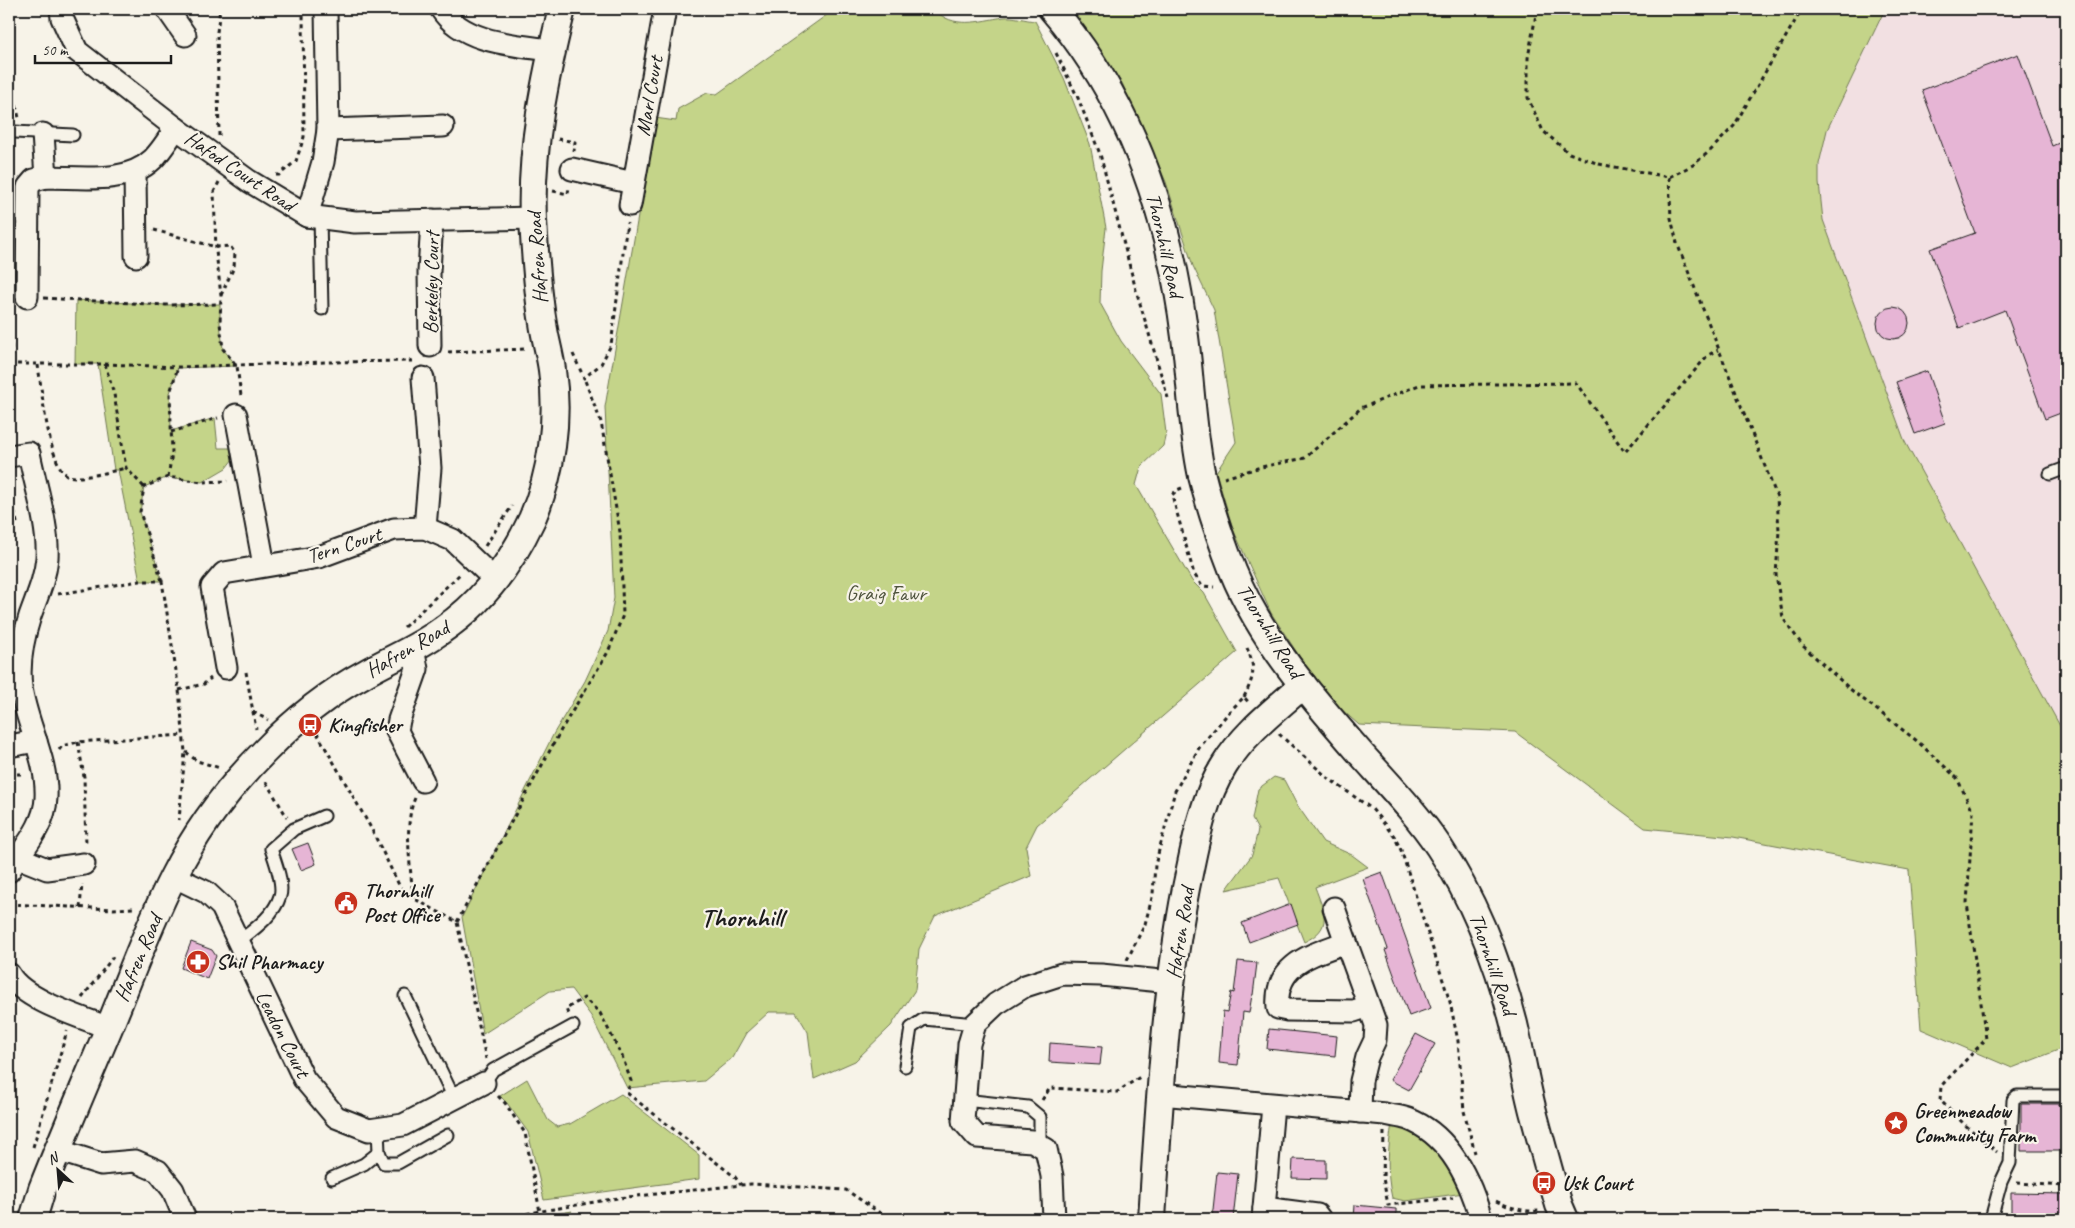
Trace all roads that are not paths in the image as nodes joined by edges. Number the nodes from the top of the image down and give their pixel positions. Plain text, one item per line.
1 (61, 9) edge
2 (167, 9) edge
3 (326, 9) edge
4 (441, 9) edge
5 (562, 9) edge
6 (665, 9) edge
7 (1052, 9) edge
8 (184, 35) dead end
9 (552, 50) junction
10 (443, 126) dead end
11 (176, 128) junction
12 (328, 130) junction
13 (18, 133) road end
14 (43, 134) junction
15 (73, 135) dead end
16 (572, 169) road end
17 (135, 172) junction
18 (46, 177) junction
19 (633, 183) junction
20 (630, 205) road end
21 (313, 216) junction
22 (533, 218) junction
23 (432, 220) junction
24 (136, 256) dead end
25 (27, 297) road end
26 (322, 309) dead end
27 (236, 415) road end
28 (9, 456) edge
29 (2066, 468) edge
30 (2050, 474) dead end
31 (425, 528) junction
32 (264, 565) junction
33 (494, 579) junction
34 (407, 639) junction
35 (226, 668) dead end
36 (1303, 685) junction
37 (36, 742) junction
38 (9, 746) edge
39 (423, 782) road end
40 (324, 816) dead end
41 (13, 864) edge
42 (84, 864) road end
43 (173, 876) junction
44 (1334, 908) dead end
45 (238, 942) junction
46 (1346, 942) junction
47 (9, 974) edge
48 (1171, 982) junction
49 (405, 996) dead end
50 (1369, 1006) junction
51 (975, 1024) junction
52 (573, 1026) road end
53 (109, 1028) junction
54 (905, 1066) dead end
55 (484, 1083) joint
56 (1160, 1094) junction
57 (2066, 1096) edge
58 (454, 1098) junction
59 (964, 1100) junction
60 (1274, 1105) junction
61 (1360, 1112) junction
62 (378, 1128) junction
63 (448, 1135) dead end
64 (1040, 1146) junction
65 (57, 1150) junction
66 (379, 1152) junction
67 (332, 1178) dead end
68 (1263, 1214) edge
69 (1554, 1215) edge
70 (33, 1219) edge
71 (185, 1219) edge
72 (1054, 1219) edge
73 (1152, 1219) edge
74 (1320, 1219) edge
75 (1481, 1219) edge
76 (1991, 1219) edge

1 - 11 street, Hafod Court Road
2 - 8 street
3 - 12 street
4 - 9 street
5 - 9 street, Hafren Road
6 - 19 street, Marl Court
7 - 36 street, Thornhill Road
9 - 22 street, Hafren Road
10 - 12 street
11 - 17 street
11 - 21 street, Hafod Court Road
12 - 21 street
13 - 14 lane
14 - 15 lane
14 - 18 street
16 - 19 street
17 - 18 street
17 - 24 street
18 - 25 street
19 - 20 street, Marl Court
21 - 23 street, Hafod Court Road
21 - 26 lane
22 - 23 street, Hafod Court Road
22 - 33 street, Hafren Road
23 - 31 street, Berkeley Court
27 - 32 street
28 - 37 street
29 - 30 lane
31 - 32 street, Tern Court
31 - 33 street, Tern Court
32 - 35 street, Tern Court
33 - 34 street, Hafren Road
34 - 39 street
34 - 43 street, Hafren Road
36 - 48 street, Hafren Road
36 - 69 street, Thornhill Road
37 - 38 street
37 - 41 street
40 - 45 lane
41 - 42 street
43 - 45 street, Leadon Court
43 - 53 street, Hafren Road
44 - 46 street
45 - 62 street, Leadon Court
46 - 50 street
46 - 50 street
47 - 53 street
48 - 51 street
48 - 56 street, Hafren Road
49 - 58 lane
50 - 61 street
51 - 54 lane
51 - 59 street
52 - 55 lane
53 - 65 street, Hafren Road
55 - 58 street, Leadon Court
56 - 60 street
56 - 73 street, Hafren Road
57 - 76 lane
58 - 62 street, Leadon Court
59 - 64 street
59 - 64 lane
60 - 61 street
60 - 68 street
61 - 75 street
62 - 66 lane
63 - 66 lane
64 - 72 street
65 - 70 street, Hafren Road
65 - 71 street
66 - 67 lane
68 - 74 street

